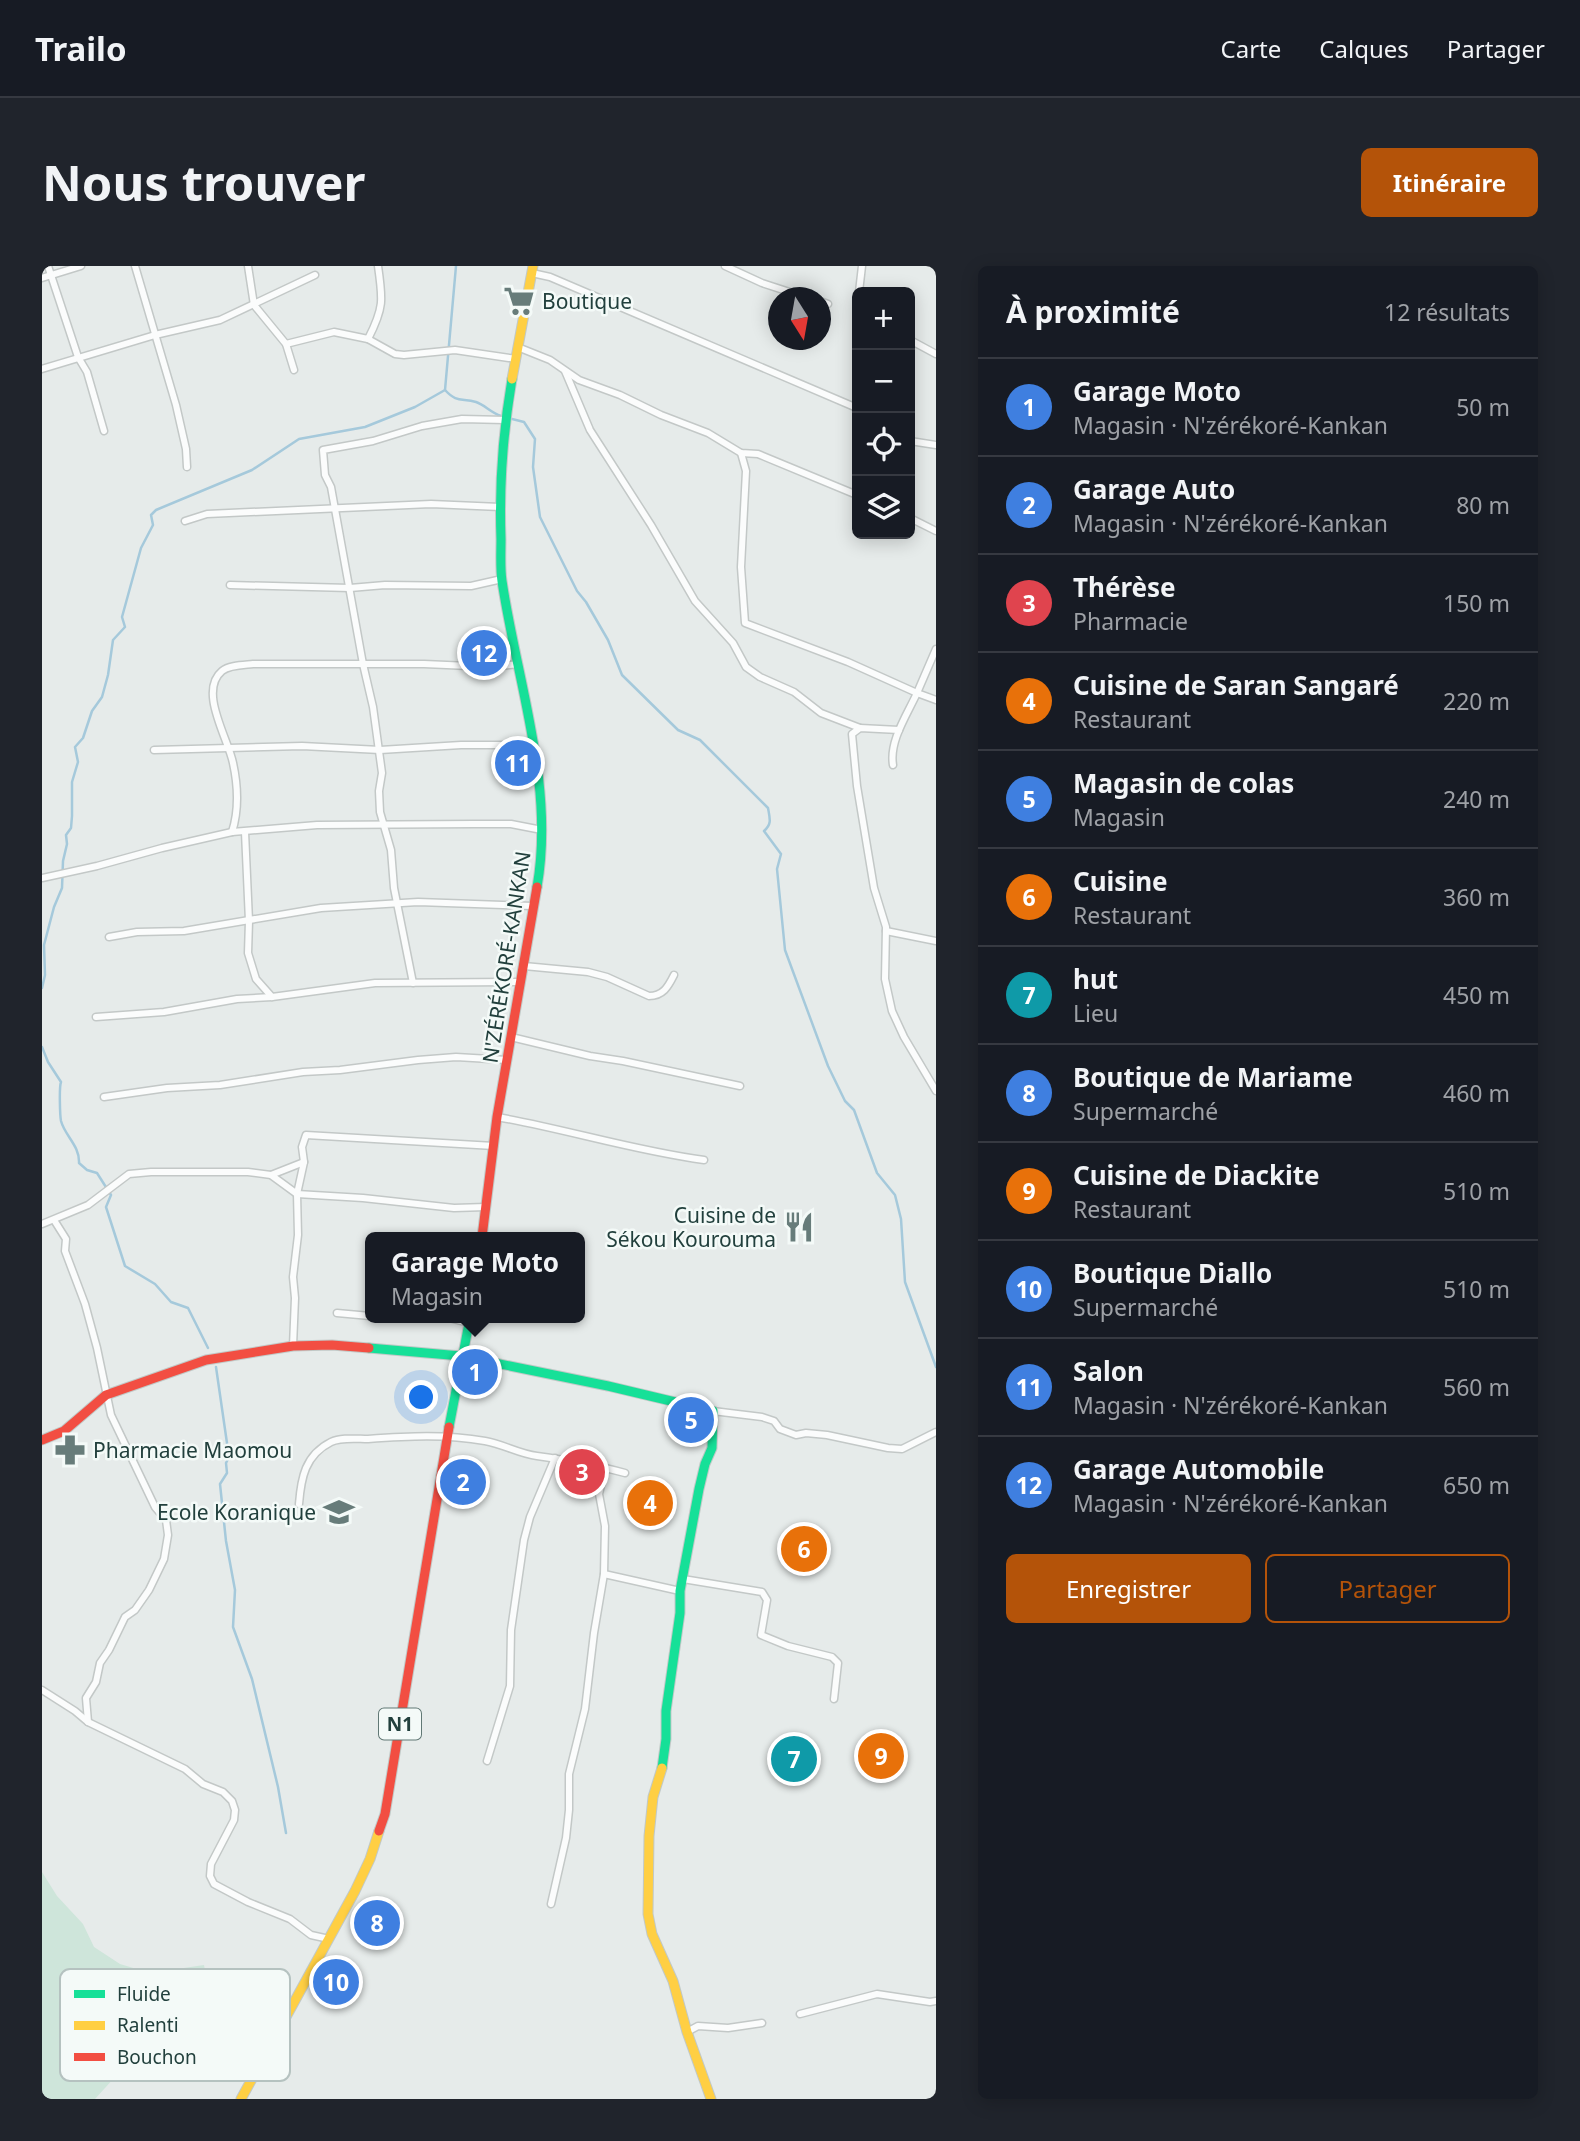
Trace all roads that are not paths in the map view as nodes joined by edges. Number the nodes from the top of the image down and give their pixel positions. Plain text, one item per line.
1 (48, 266) edge
2 (81, 266) edge
3 (135, 266) edge
4 (248, 266) edge
5 (379, 266) edge
6 (725, 266) edge
7 (862, 266) edge
8 (739, 269) edge
9 (533, 270) edge
10 (52, 275) junction
11 (316, 275) dead end
12 (42, 278) edge
13 (774, 287) edge
14 (860, 287) edge
15 (254, 305) junction
16 (155, 335) junction
17 (368, 339) junction
18 (915, 343) edge
19 (286, 344) junction
20 (520, 348) junction
21 (936, 354) edge
22 (78, 357) junction
23 (516, 359) junction
24 (42, 369) edge
25 (294, 370) dead end
26 (565, 371) junction
27 (852, 406) edge
28 (505, 419) junction
29 (104, 431) dead end
30 (915, 442) edge
31 (936, 446) edge
32 (741, 453) junction
33 (187, 467) dead end
34 (852, 493) edge
35 (500, 507) junction
36 (333, 510) junction
37 (915, 520) edge
38 (185, 521) dead end
39 (936, 531) edge
40 (502, 579) junction
41 (230, 585) dead end
42 (350, 588) junction
43 (936, 649) edge
44 (363, 664) junction
45 (519, 664) junction
46 (917, 693) junction
47 (936, 700) edge
48 (860, 728) junction
49 (899, 730) junction
50 (534, 745) junction
51 (229, 747) junction
52 (154, 750) dead end
53 (380, 750) junction
54 (893, 765) dead end
55 (383, 824) junction
56 (542, 830) junction
57 (232, 832) junction
58 (245, 832) junction
59 (42, 878) edge
60 (397, 904) junction
61 (533, 906) junction
62 (249, 920) junction
63 (886, 931) junction
64 (109, 937) dead end
65 (936, 941) edge
66 (523, 965) junction
67 (674, 975) dead end
68 (520, 982) junction
69 (414, 983) junction
70 (272, 997) junction
71 (96, 1017) dead end
72 (511, 1037) junction
73 (507, 1060) junction
74 (740, 1086) dead end
75 (936, 1091) edge
76 (104, 1097) dead end
77 (497, 1117) junction
78 (494, 1146) junction
79 (704, 1160) dead end
80 (304, 1162) junction
81 (271, 1175) junction
82 (297, 1194) junction
83 (486, 1207) junction
84 (54, 1220) junction
85 (42, 1224) edge
86 (483, 1232) edge
87 (337, 1313) dead end
88 (365, 1316) edge
89 (468, 1323) edge
90 (293, 1346) junction
91 (461, 1356) junction
92 (106, 1395) junction
93 (713, 1410) junction
94 (936, 1432) edge
95 (450, 1436) junction
96 (42, 1440) edge
97 (555, 1458) junction
98 (606, 1468) junction
99 (625, 1474) dead end
100 (299, 1504) dead end
101 (604, 1574) junction
102 (683, 1579) junction
103 (680, 1591) junction
104 (42, 1690) edge
105 (834, 1699) dead end
106 (88, 1722) junction
107 (487, 1760) dead end
108 (551, 1904) dead end
109 (329, 1939) junction
110 (936, 2001) edge
111 (290, 2010) edge
112 (800, 2014) dead end
113 (762, 2023) dead end
114 (687, 2032) junction
115 (251, 2081) edge
116 (241, 2099) edge
117 (711, 2099) edge

1 - 10 street
2 - 10 street
3 - 16 street
4 - 15 street
5 - 17 street
6 - 8 street
7 - 14 street
8 - 13 street
9 - 20 main road, N'ZÉRÉKORÉ-KANKAN
9 - 27 street
10 - 12 street
10 - 22 street
11 - 15 street
15 - 16 street
15 - 19 street
16 - 22 street
16 - 33 street
17 - 19 street
17 - 23 street
18 - 21 street
19 - 25 street
20 - 23 main road, N'ZÉRÉKORÉ-KANKAN
20 - 26 street
22 - 24 street
22 - 29 street
23 - 28 main road, N'ZÉRÉKORÉ-KANKAN
26 - 32 street
26 - 48 street
28 - 35 main road, N'ZÉRÉKORÉ-KANKAN
28 - 36 street
30 - 31 street
32 - 34 street
32 - 46 street
35 - 36 street
35 - 40 main road, N'ZÉRÉKORÉ-KANKAN
36 - 38 street
36 - 42 street
37 - 39 street
40 - 42 street
40 - 45 main road, N'ZÉRÉKORÉ-KANKAN
41 - 42 street
42 - 44 street
43 - 46 street
44 - 45 street
44 - 51 street
44 - 53 street
45 - 50 main road, N'ZÉRÉKORÉ-KANKAN
46 - 47 street
46 - 49 street
48 - 49 street
48 - 63 street
49 - 54 street
50 - 53 street
50 - 56 main road, N'ZÉRÉKORÉ-KANKAN
51 - 52 street
51 - 53 street
51 - 57 street
53 - 55 street
55 - 56 street
55 - 58 street
55 - 60 street
56 - 61 main road, N'ZÉRÉKORÉ-KANKAN
57 - 58 street
57 - 59 street
58 - 62 street
60 - 61 street
60 - 62 street
60 - 69 street
61 - 66 main road, N'ZÉRÉKORÉ-KANKAN
62 - 64 street
62 - 70 street
63 - 65 street
63 - 75 street
66 - 67 street
66 - 68 main road, N'ZÉRÉKORÉ-KANKAN
68 - 69 street
68 - 72 main road, N'ZÉRÉKORÉ-KANKAN
69 - 70 street
70 - 71 street
72 - 73 main road, N'ZÉRÉKORÉ-KANKAN
72 - 74 street
73 - 76 street
73 - 77 main road, N'ZÉRÉKORÉ-KANKAN
77 - 78 main road, N'ZÉRÉKORÉ-KANKAN
77 - 79 street
78 - 80 street
78 - 83 main road, N'ZÉRÉKORÉ-KANKAN
80 - 81 street
80 - 82 street
81 - 82 street
81 - 84 street
82 - 83 street
82 - 90 street
83 - 86 main road, N'ZÉRÉKORÉ-KANKAN
84 - 85 street
84 - 92 street
87 - 88 street
89 - 91 main road, N1
90 - 91 main road
90 - 92 main road
91 - 93 main road
91 - 95 main road, N1
92 - 96 main road
92 - 106 street
93 - 94 street
93 - 102 main road
95 - 97 street
95 - 100 street
95 - 109 main road, N1
97 - 98 street
97 - 107 street
98 - 99 street
98 - 101 street
101 - 103 street
101 - 108 street
102 - 103 main road
102 - 105 street
103 - 114 main road
104 - 106 street
106 - 109 street
109 - 111 main road, N1
110 - 112 street
113 - 114 street
114 - 117 main road
115 - 116 main road, N1

